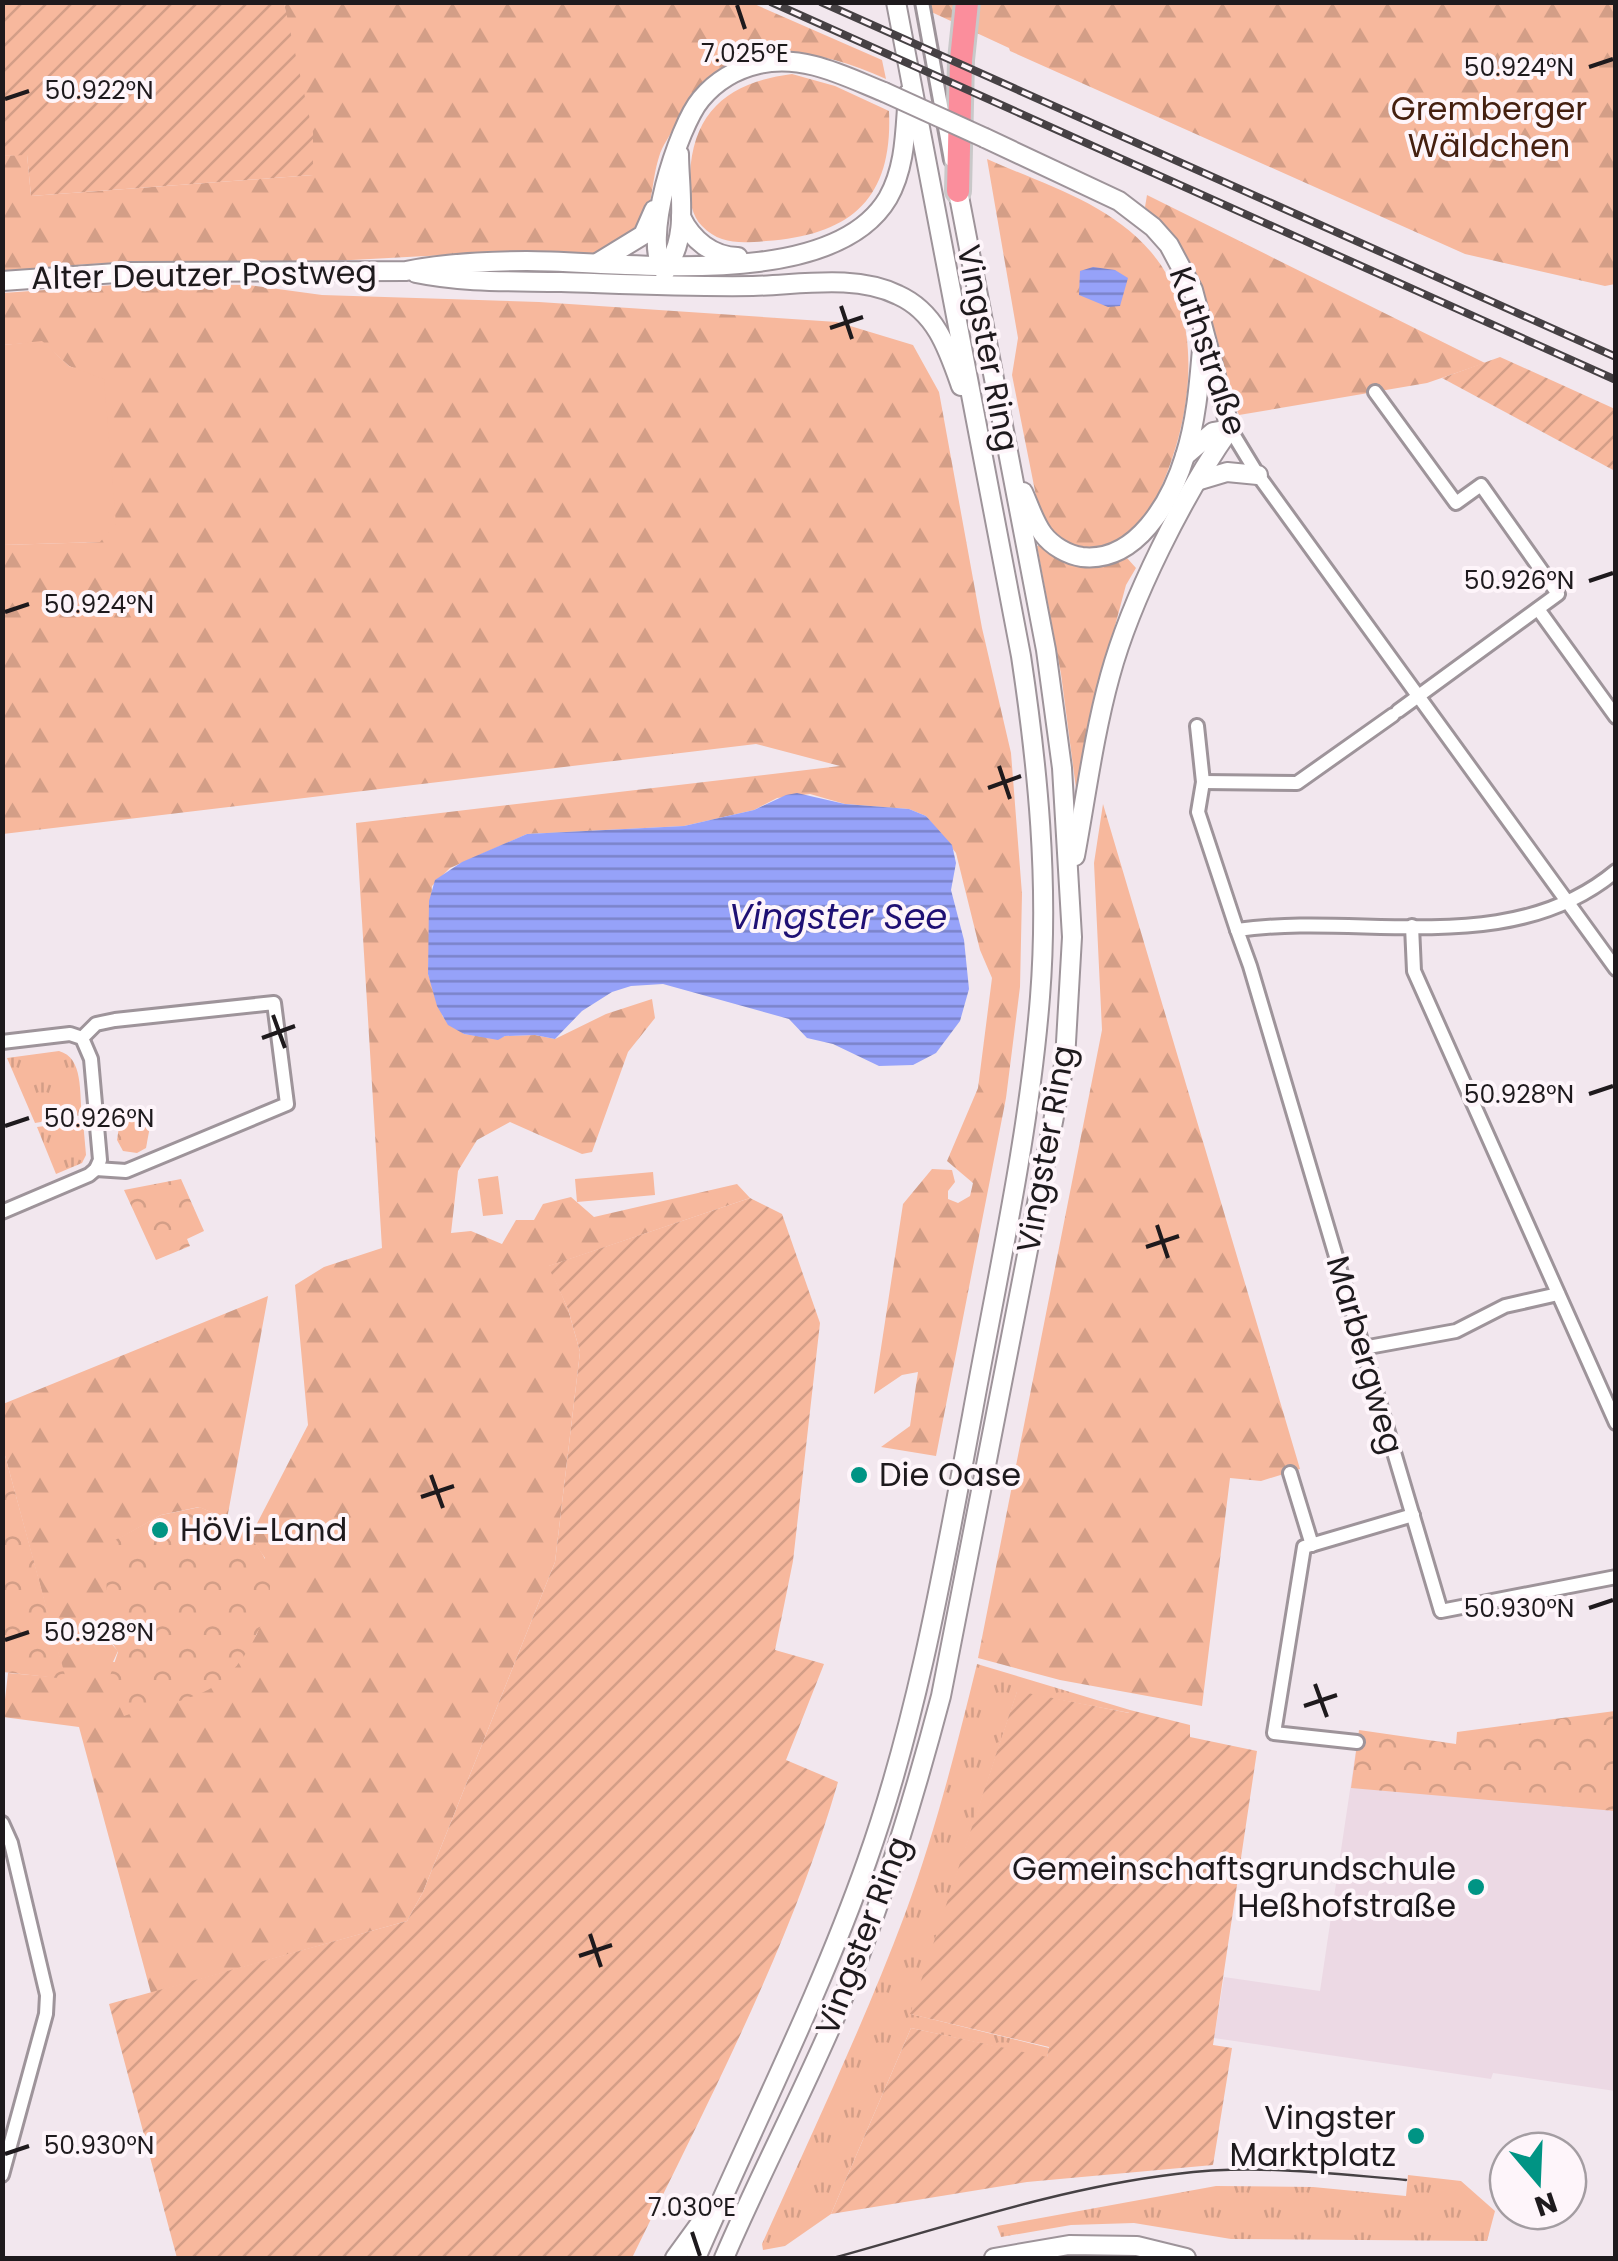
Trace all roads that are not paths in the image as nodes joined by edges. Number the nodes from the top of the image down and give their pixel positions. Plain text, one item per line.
1 (896, 2) edge
2 (922, 2) edge
3 (967, 2) edge
4 (909, 74) junction
5 (679, 139) junction
6 (668, 172) junction
7 (958, 192) junction
8 (681, 218) junction
9 (797, 256) junction
10 (597, 262) junction
11 (664, 266) junction
12 (406, 271) junction
13 (2, 281) edge
14 (635, 284) junction
15 (691, 286) junction
16 (1204, 334) junction
17 (1374, 392) dead end
18 (1230, 429) junction
19 (980, 439) junction
20 (1186, 456) junction
21 (1010, 464) junction
22 (1258, 476) junction
23 (1197, 481) junction
24 (1538, 608) junction
25 (1419, 696) junction
26 (1616, 717) edge
27 (1197, 726) dead end
28 (1203, 782) junction
29 (1616, 872) edge
30 (1068, 892) junction
31 (1570, 903) junction
32 (1412, 926) junction
33 (1237, 930) junction
34 (1616, 969) edge
35 (82, 1038) junction
36 (2, 1042) edge
37 (96, 1168) junction
38 (2, 1212) edge
39 (1558, 1294) junction
40 (1363, 1348) junction
41 (1616, 1423) edge
42 (1290, 1473) dead end
43 (1412, 1515) junction
44 (1312, 1544) junction
45 (1616, 1577) edge
46 (1358, 1742) dead end
47 (2, 1823) edge
48 (2, 2175) edge
49 (728, 2185) junction
50 (1106, 2252) edge
51 (728, 2255) edge
52 (675, 2258) edge
53 (696, 2258) edge
54 (994, 2258) edge
55 (1186, 2258) edge

1 - 4 main road, Vingster Ring
2 - 7 street, Vingster Ring
3 - 7 highway
4 - 9 main road
4 - 19 main road, Vingster Ring
5 - 6 main road, Kuthstraße
5 - 8 main road
5 - 16 main road, Kuthstraße, bridge
6 - 10 main road
6 - 11 main road, Kuthstraße
7 - 21 main road, Vingster Ring
8 - 9 main road
8 - 11 main road
9 - 11 main road, Alter Deutzer Postweg
10 - 11 main road, Alter Deutzer Postweg
10 - 12 main road, Alter Deutzer Postweg
11 - 14 main road
11 - 15 main road
12 - 13 main road, Alter Deutzer Postweg
12 - 14 main road, Alter Deutzer Postweg
14 - 15 main road, Alter Deutzer Postweg
15 - 19 main road, Alter Deutzer Postweg
16 - 18 main road, Kuthstraße
16 - 20 main road
17 - 24 street
18 - 20 main road
18 - 22 street, Kuthstraße
18 - 23 main road
19 - 49 main road, Vingster Ring
20 - 21 main road
21 - 30 main road, Vingster Ring
22 - 23 main road
22 - 25 street, Kuthstraße
23 - 30 main road
24 - 25 street
24 - 26 street
25 - 28 street
25 - 31 street, Kuthstraße
27 - 28 street, Marbergweg
28 - 33 street, Marbergweg
29 - 31 street
30 - 51 main road, Vingster Ring
31 - 32 street
31 - 34 street, Kuthstraße
32 - 33 street
32 - 39 street
33 - 40 street, Marbergweg
35 - 36 street
35 - 37 street
35 - 37 street
37 - 38 street
39 - 40 street
39 - 41 street
40 - 43 street, Marbergweg
42 - 44 street
43 - 44 street
43 - 45 street, Marbergweg
44 - 46 street
47 - 48 street
49 - 52 main road
49 - 53 main road, Vingster Ring
50 - 54 main road
50 - 55 main road

